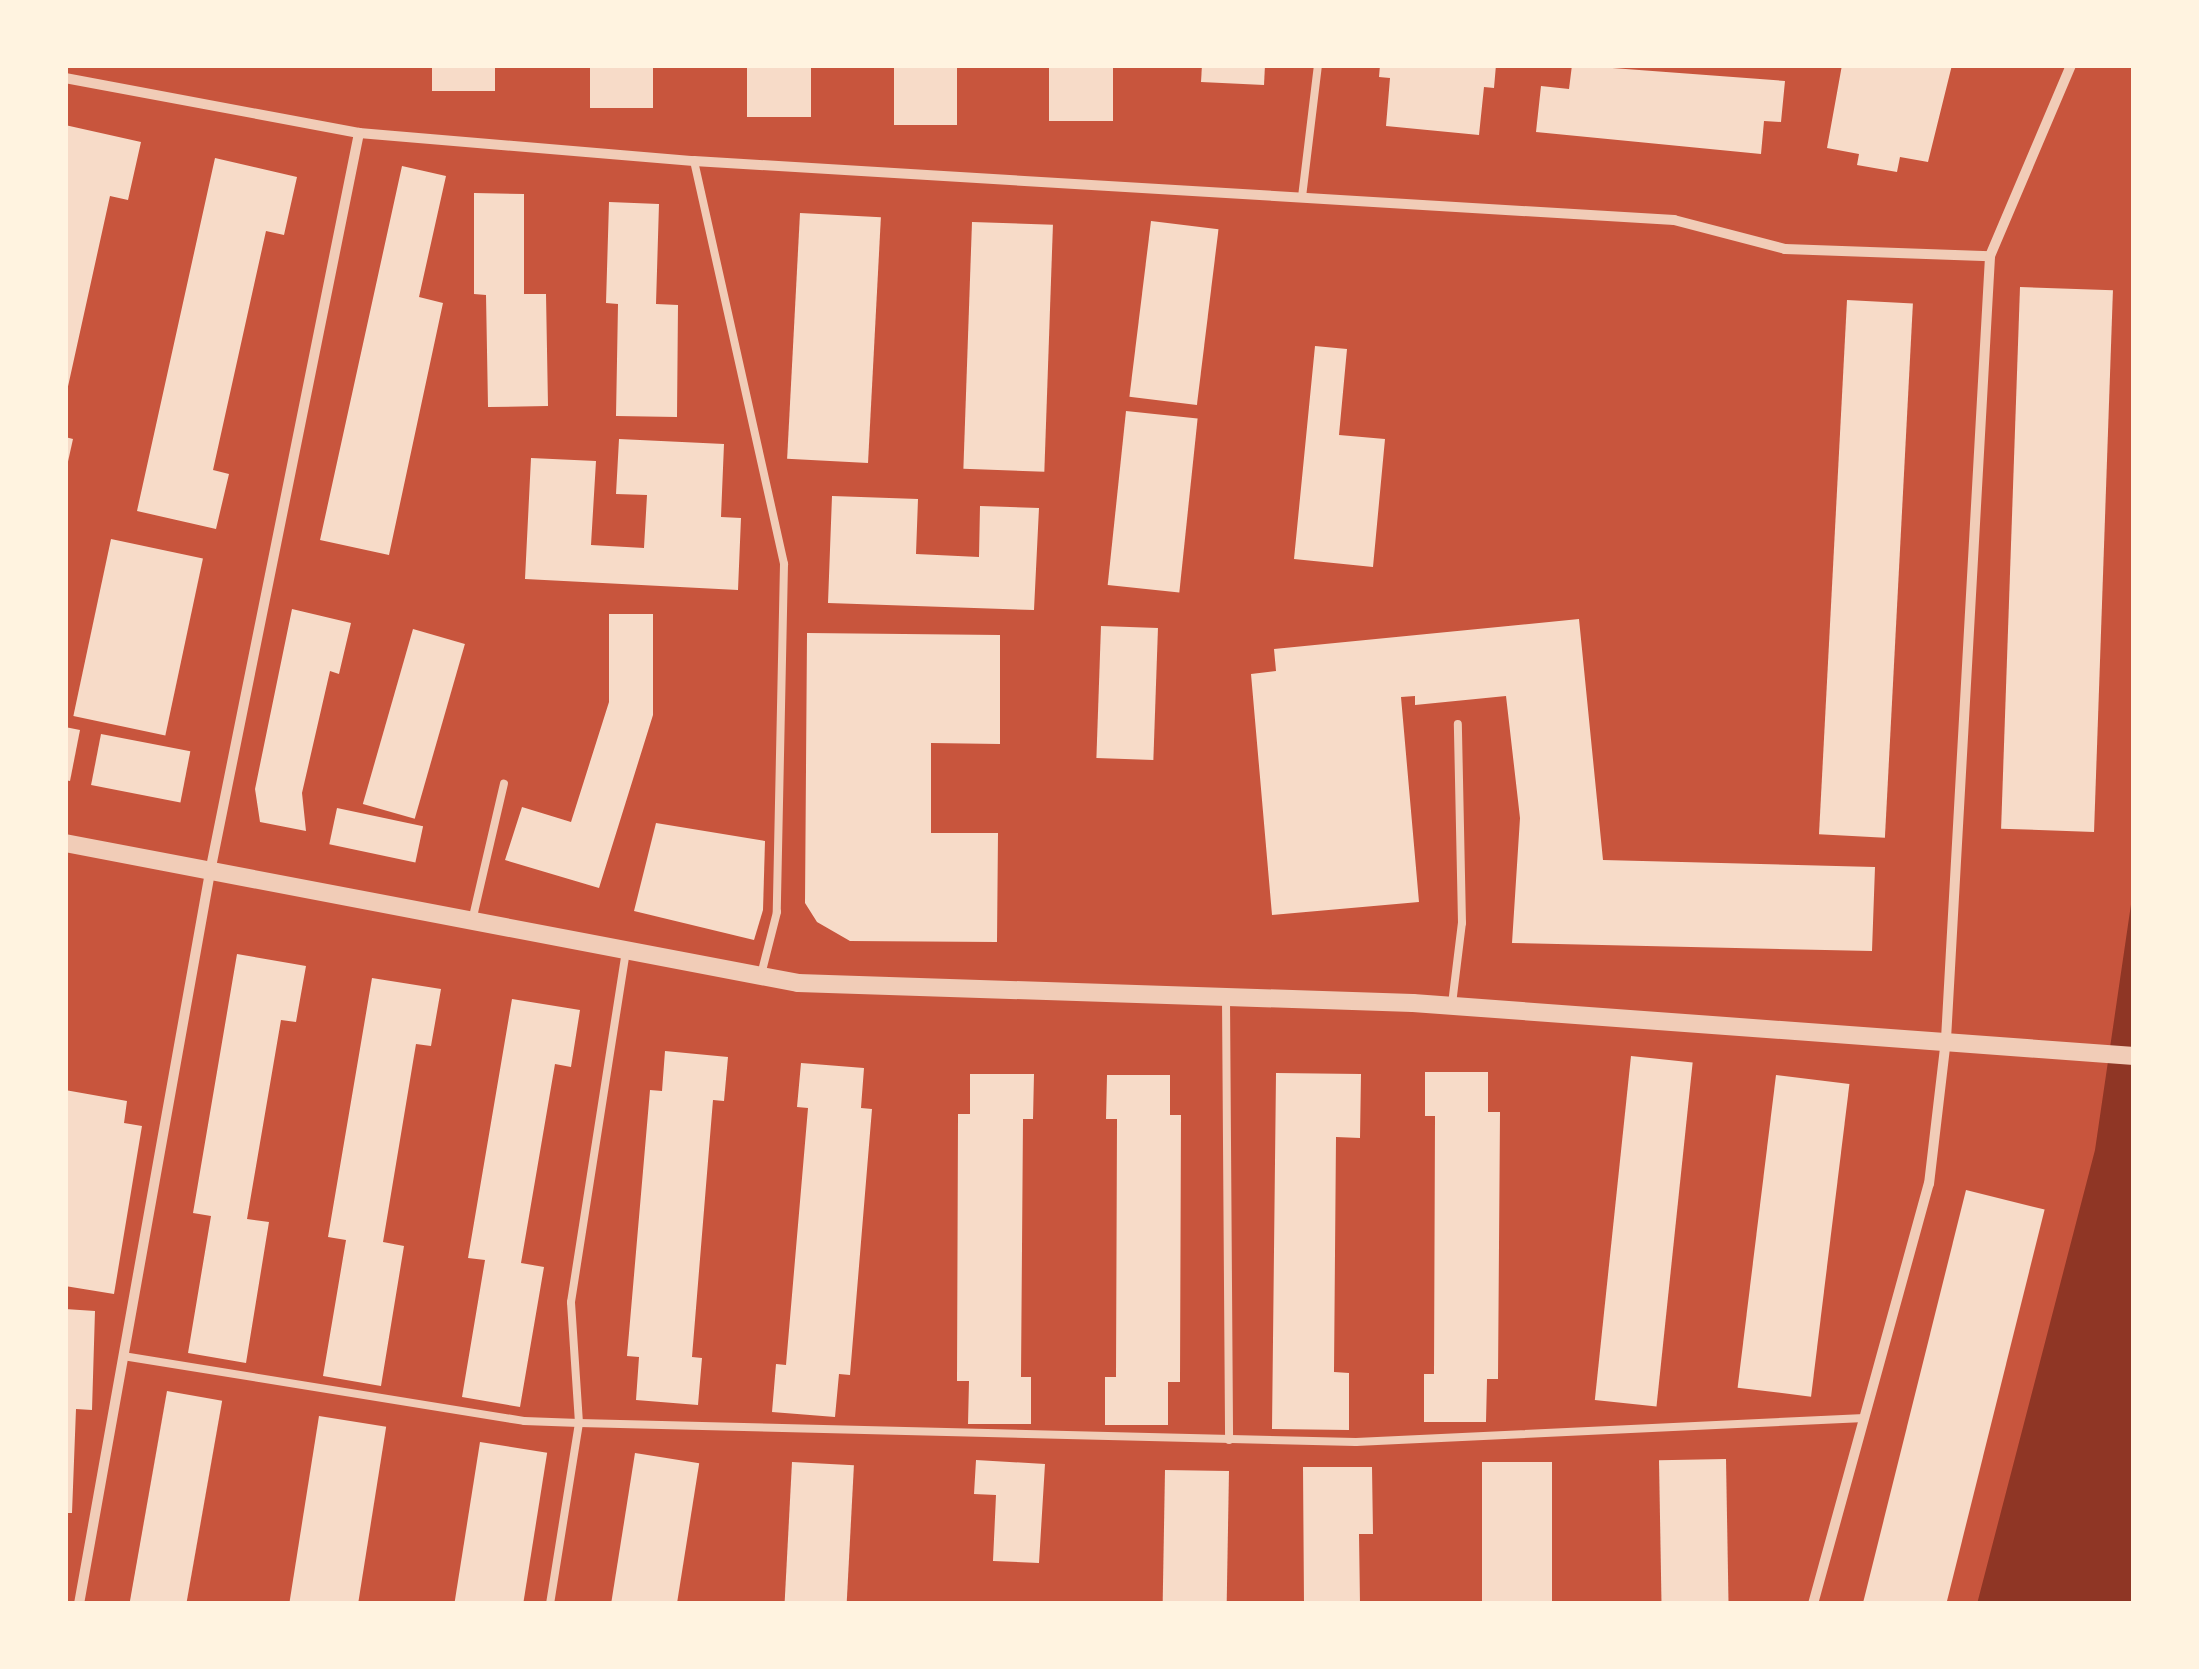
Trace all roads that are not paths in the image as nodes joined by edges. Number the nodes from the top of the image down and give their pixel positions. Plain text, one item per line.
1 (1318, 65) edge
2 (2071, 65) edge
3 (65, 78) edge
4 (359, 133) junction
5 (694, 161) junction
6 (1302, 198) junction
7 (1990, 256) junction
8 (1458, 724) dead end
9 (504, 784) dead end
10 (65, 842) edge
11 (210, 872) junction
12 (472, 921) junction
13 (626, 950) junction
14 (761, 976) junction
15 (1226, 997) junction
16 (1452, 1005) junction
17 (1946, 1039) junction
18 (2134, 1056) edge
19 (123, 1356) junction
20 (1864, 1418) junction
21 (579, 1423) junction
22 (1229, 1440) junction
23 (79, 1604) edge
24 (550, 1604) edge
25 (1814, 1604) edge

1 - 6 lane
2 - 7 street
3 - 4 street
4 - 5 street
4 - 11 street
5 - 6 street
5 - 14 lane
6 - 7 street
7 - 17 street
8 - 16 lane
9 - 12 lane
10 - 11 street
11 - 12 street
11 - 19 street
12 - 13 street
13 - 14 street
13 - 21 lane
14 - 15 street
15 - 16 street
15 - 22 lane
16 - 17 street
17 - 18 street
17 - 20 street
19 - 21 lane
19 - 23 street
20 - 22 lane
20 - 25 street
21 - 22 lane
21 - 24 lane

